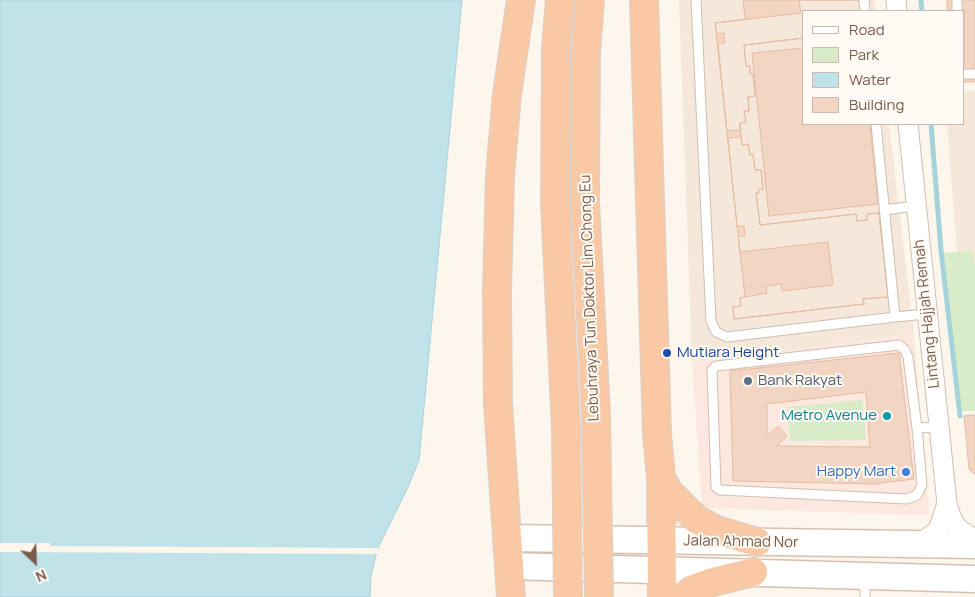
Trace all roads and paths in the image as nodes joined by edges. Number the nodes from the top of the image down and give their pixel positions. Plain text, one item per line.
1 (521, 0) edge
2 (560, 0) edge
3 (590, 0) edge
4 (644, 0) edge
5 (696, 0) edge
6 (876, 125) edge
7 (908, 125) edge
8 (915, 206) junction
9 (884, 210) junction
10 (926, 314) junction
11 (895, 317) junction
12 (939, 427) junction
13 (917, 428) junction
14 (661, 478) junction
15 (947, 504) junction
16 (508, 538) junction
17 (975, 540) edge
18 (662, 541) junction
19 (757, 542) junction
20 (920, 544) junction
21 (975, 545) edge
22 (509, 566) junction
23 (753, 572) junction
24 (975, 579) edge
25 (662, 584) edge
26 (864, 586) edge
27 (695, 593) edge
28 (511, 597) edge
29 (568, 597) edge
30 (599, 597) edge

1 - 16 highway
2 - 29 highway, Lebuhraya Tun Doktor Lim Chong Eu, bridge
3 - 30 highway, Lebuhraya Tun Doktor Lim Chong Eu, bridge
4 - 14 highway
5 - 11 lane
6 - 9 lane
7 - 8 street, Lintang Hajjah Remah
8 - 9 lane
8 - 10 street, Lintang Hajjah Remah
9 - 11 lane
10 - 11 lane
10 - 12 street, Lintang Hajjah Remah
12 - 13 lane
12 - 15 street, Lintang Hajjah Remah
13 - 13 lane
14 - 18 highway
14 - 19 highway
15 - 17 street, Lintang Hajjah Remah
15 - 20 street, Lintang Hajjah Remah
16 - 18 main road, Jalan Ahmad Nor
16 - 22 highway
18 - 19 main road, Jalan Ahmad Nor
18 - 25 highway
19 - 20 main road, Jalan Ahmad Nor
20 - 21 main road, Jalan Ahmad Nor
22 - 25 main road, Jalan Ahmad Nor
22 - 28 highway
23 - 25 main road, Jalan Ahmad Nor
23 - 26 main road, Jalan Ahmad Nor
23 - 27 highway
24 - 26 main road, Jalan Ahmad Nor

